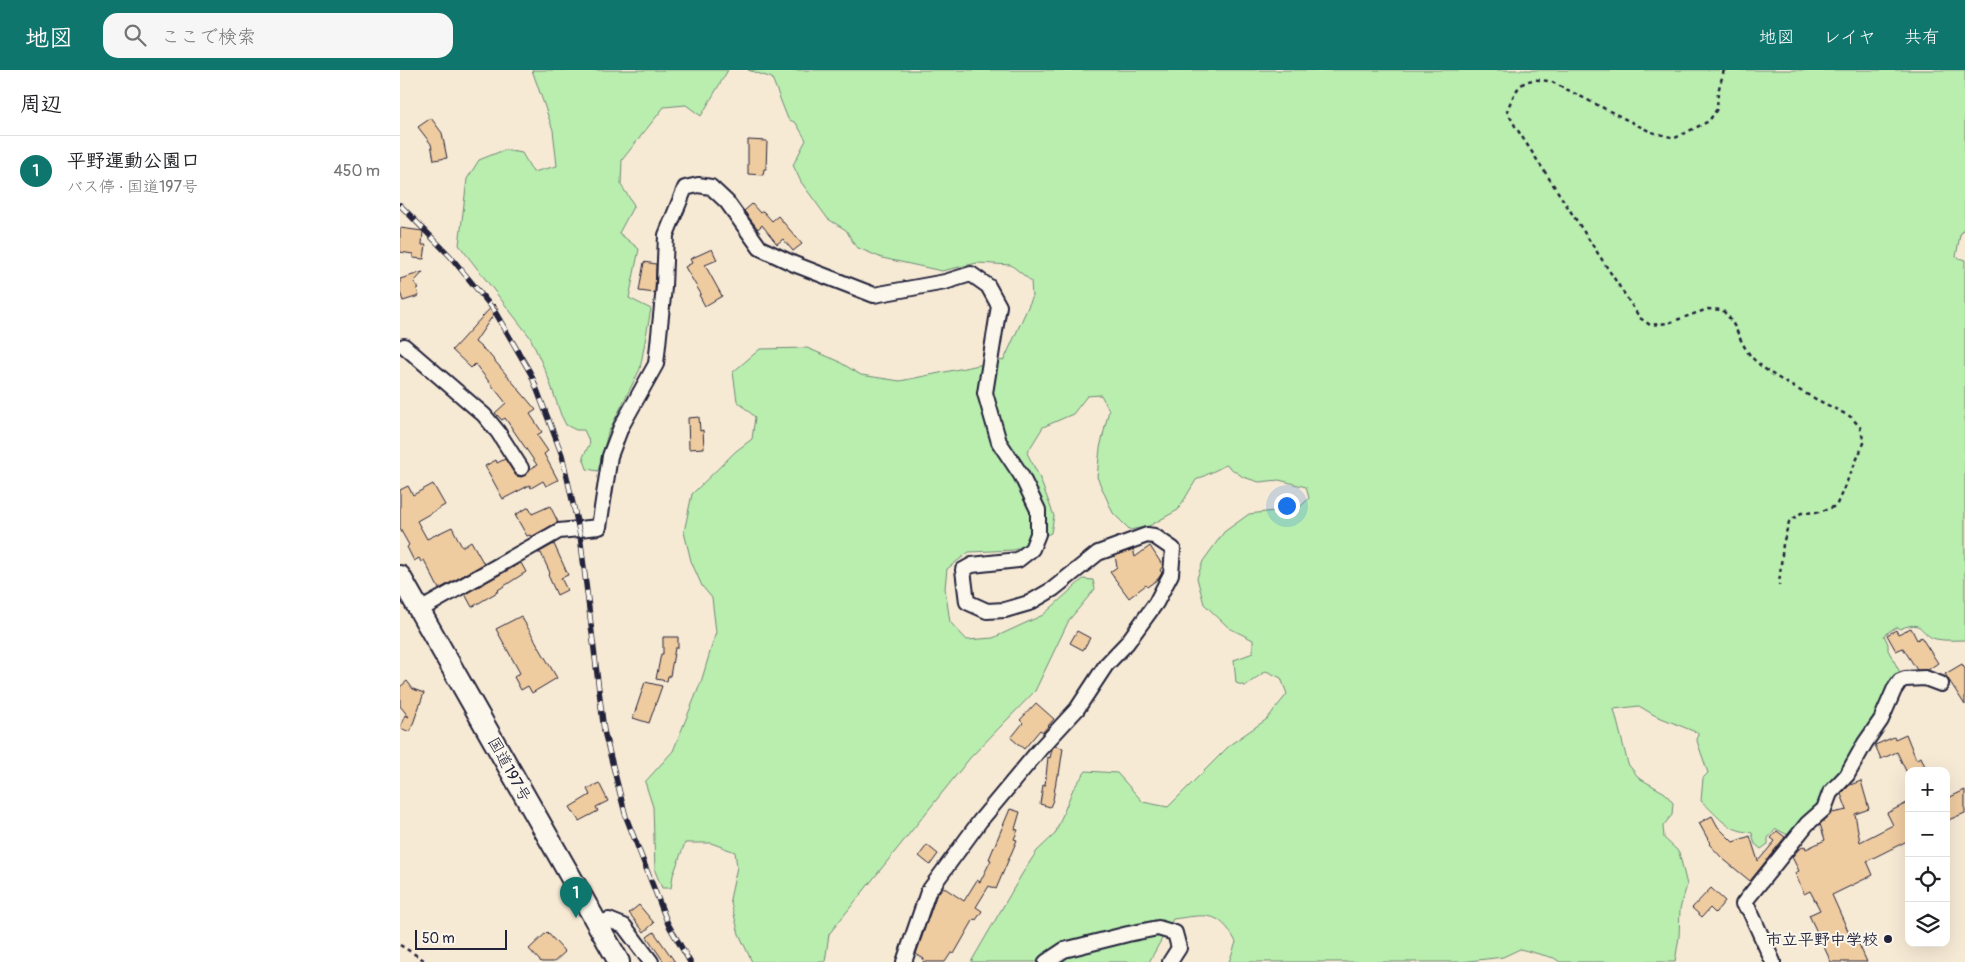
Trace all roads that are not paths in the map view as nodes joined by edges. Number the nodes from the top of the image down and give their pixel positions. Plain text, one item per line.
1 (401, 343) edge
2 (521, 468) dead end
3 (400, 576) edge
4 (420, 610) junction
5 (1941, 684) dead end
6 (597, 924) junction
7 (619, 962) edge
8 (651, 962) edge
9 (904, 962) edge
10 (1046, 962) edge
11 (1170, 962) edge
12 (1774, 962) edge

1 - 2 street
3 - 4 highway, 国道197号
4 - 6 highway, 国道197号
4 - 9 street
5 - 12 street
6 - 7 highway, 国道197号
6 - 8 street
10 - 11 street

